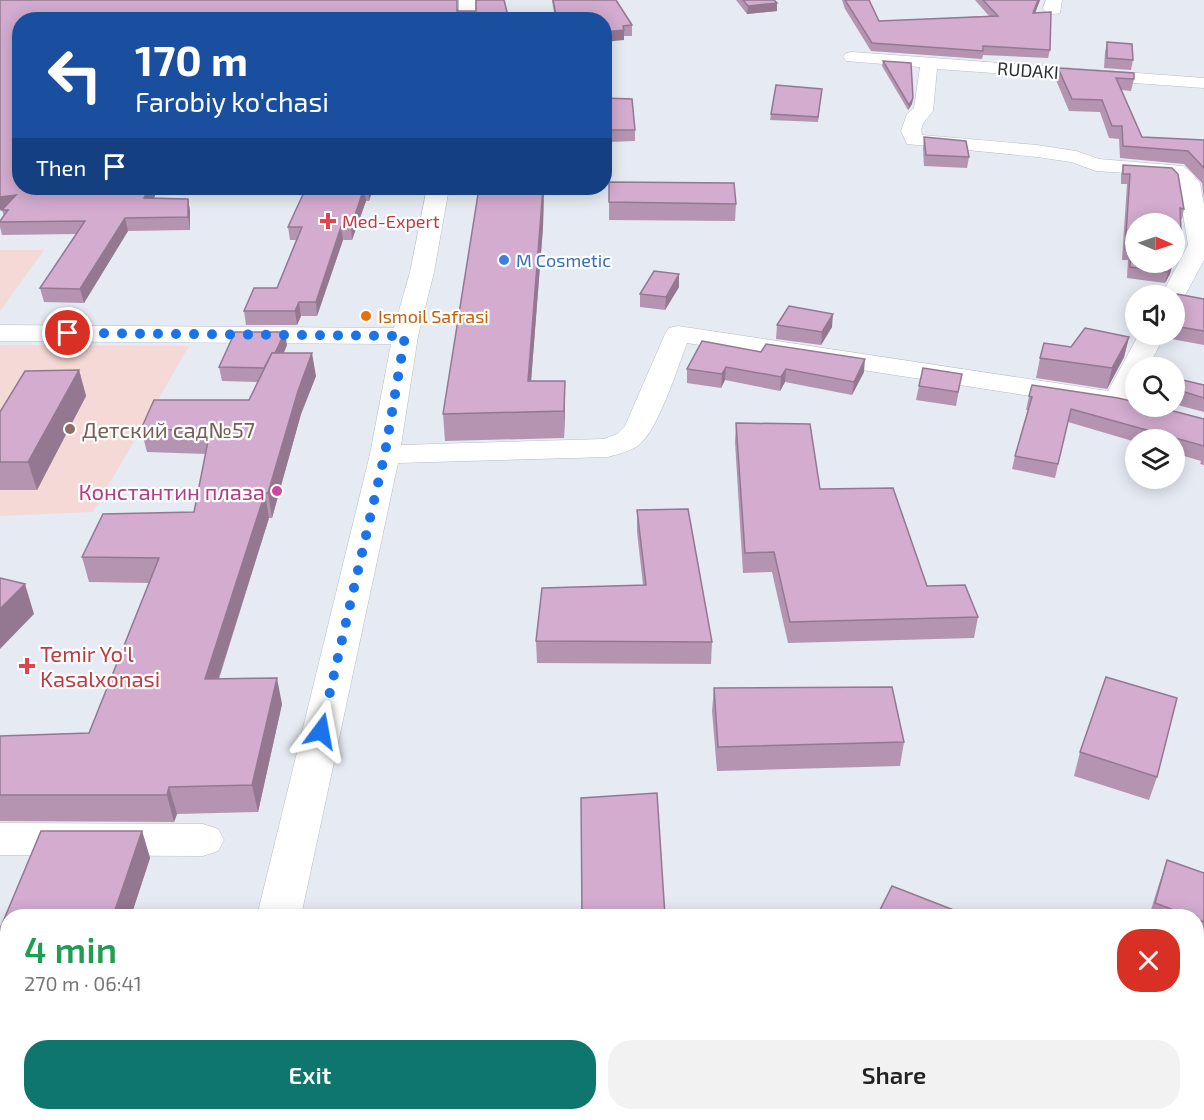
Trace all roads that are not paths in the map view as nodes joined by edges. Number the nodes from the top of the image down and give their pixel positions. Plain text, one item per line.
1 (852, 57) dead end
2 (929, 64) junction
3 (1204, 83) edge
4 (437, 195) edge
5 (1179, 285) edge
6 (0, 333) edge
7 (405, 336) junction
8 (1125, 404) edge
9 (385, 453) junction
10 (0, 839) edge
11 (203, 840) dead end
12 (281, 909) edge

1 - 2 street, RUDAKI
2 - 3 street, RUDAKI
2 - 5 street
4 - 7 street
6 - 7 street
7 - 9 street
8 - 9 street
9 - 12 street
10 - 11 street

